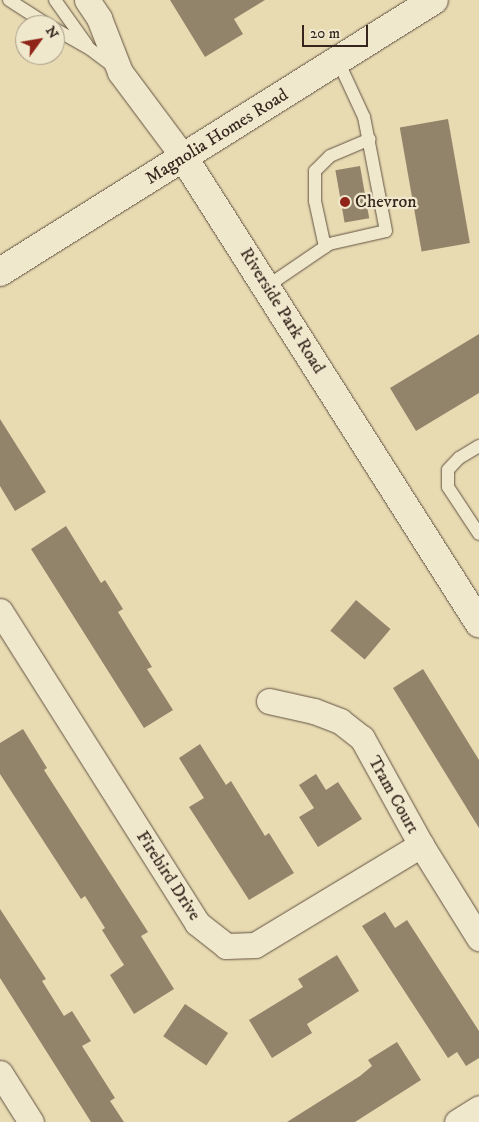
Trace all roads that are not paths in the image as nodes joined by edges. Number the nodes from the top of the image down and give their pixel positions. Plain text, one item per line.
1 (9, 0) edge
2 (54, 0) edge
3 (88, 0) edge
4 (434, 0) edge
5 (32, 15) edge
6 (65, 35) edge
7 (90, 49) junction
8 (338, 61) junction
9 (120, 72) junction
10 (370, 138) junction
11 (184, 158) junction
12 (325, 247) junction
13 (0, 272) edge
14 (266, 287) junction
15 (479, 446) edge
16 (479, 534) edge
17 (0, 610) edge
18 (479, 623) edge
19 (269, 701) dead end
20 (421, 845) junction
21 (479, 938) edge
22 (0, 1073) edge
23 (479, 1108) edge
24 (31, 1122) edge
25 (457, 1122) edge

1 - 5 lane
2 - 7 lane
3 - 9 street, Riverside Park Road
4 - 8 street, Magnolia Homes Road
6 - 7 lane
7 - 9 lane
8 - 10 lane
8 - 11 street, Magnolia Homes Road
9 - 11 street, Riverside Park Road
10 - 12 lane
10 - 12 lane
11 - 13 street, Magnolia Homes Road
11 - 14 street, Riverside Park Road
12 - 14 lane
14 - 18 street, Riverside Park Road
15 - 16 lane
17 - 20 street, Firebird Drive
19 - 20 street, Tram Court
20 - 21 street, Tram Court
22 - 24 street
23 - 25 street

